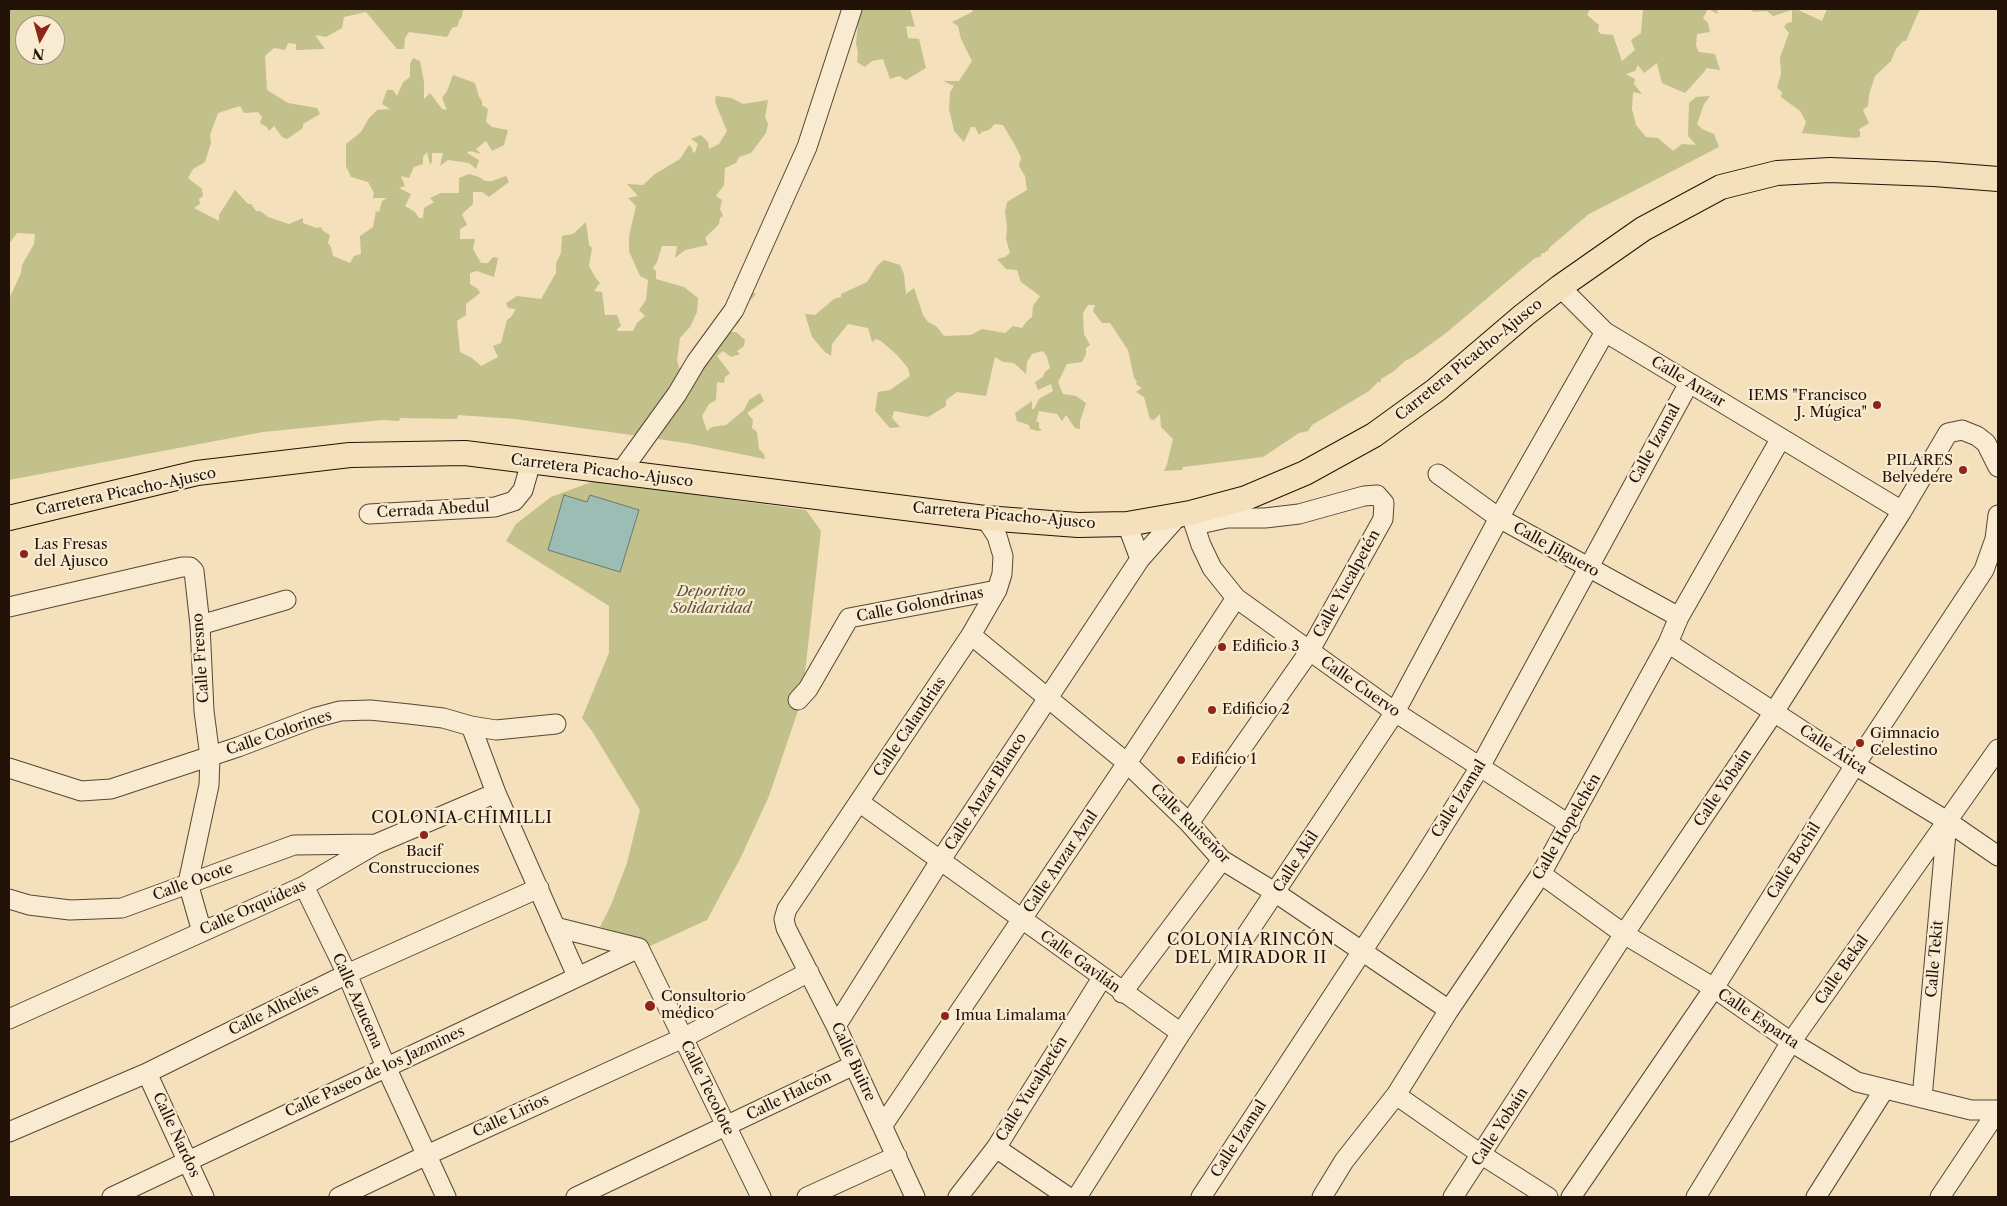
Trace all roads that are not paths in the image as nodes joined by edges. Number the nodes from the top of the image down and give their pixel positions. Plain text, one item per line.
1 (852, 9) edge
2 (1998, 179) edge
3 (1560, 287) junction
4 (1605, 332) junction
5 (1689, 383) junction
6 (1781, 438) junction
7 (531, 462) junction
8 (1998, 467) edge
9 (620, 473) junction
10 (1438, 474) dead end
11 (1902, 511) junction
12 (369, 514) dead end
13 (1998, 515) edge
14 (9, 518) edge
15 (984, 518) junction
16 (1188, 518) junction
17 (1499, 518) junction
18 (1127, 524) junction
19 (1140, 560) junction
20 (1587, 568) junction
21 (997, 590) junction
22 (1236, 598) junction
23 (286, 600) dead end
24 (9, 607) edge
25 (1679, 617) junction
26 (200, 626) junction
27 (971, 635) junction
28 (1668, 644) junction
29 (1309, 652) junction
30 (1048, 698) junction
31 (798, 700) dead end
32 (1395, 712) junction
33 (1774, 712) junction
34 (556, 724) dead end
35 (470, 726) junction
36 (1998, 749) edge
37 (210, 757) junction
38 (1127, 763) junction
39 (1855, 765) junction
40 (1480, 767) junction
41 (9, 768) edge
42 (496, 793) junction
43 (859, 802) junction
44 (1947, 821) junction
45 (1189, 823) junction
46 (1570, 825) junction
47 (376, 844) junction
48 (1998, 856) edge
49 (1222, 860) junction
50 (940, 861) junction
51 (1541, 874) junction
52 (188, 883) junction
53 (304, 886) junction
54 (539, 888) junction
55 (1276, 893) junction
56 (9, 899) edge
57 (1021, 920) junction
58 (555, 927) junction
59 (786, 928) joint
60 (202, 932) junction
61 (1624, 934) junction
62 (639, 948) junction
63 (1361, 951) junction
64 (810, 972) junction
65 (346, 974) junction
66 (577, 976) junction
67 (1102, 978) junction
68 (1714, 988) junction
69 (1122, 993) junction
70 (1449, 1010) junction
71 (9, 1019) edge
72 (836, 1026) junction
73 (1181, 1033) junction
74 (683, 1038) junction
75 (1791, 1042) junction
76 (854, 1065) junction
77 (386, 1067) junction
78 (147, 1073) junction
79 (1884, 1090) junction
80 (1396, 1095) junction
81 (1922, 1098) junction
82 (1998, 1110) edge
83 (883, 1125) junction
84 (725, 1127) junction
85 (9, 1132) edge
86 (996, 1148) junction
87 (427, 1155) junction
88 (1482, 1155) junction
89 (897, 1156) junction
90 (188, 1161) junction
91 (112, 1197) edge
92 (204, 1197) edge
93 (339, 1197) edge
94 (446, 1197) edge
95 (576, 1197) edge
96 (761, 1197) edge
97 (807, 1197) edge
98 (914, 1197) edge
99 (958, 1197) edge
100 (1068, 1197) edge
101 (1077, 1197) edge
102 (1201, 1197) edge
103 (1322, 1197) edge
104 (1453, 1197) edge
105 (1548, 1197) edge
106 (1572, 1197) edge
107 (1696, 1197) edge
108 (1816, 1197) edge
109 (1940, 1197) edge

1 - 9 street
2 - 3 main road, Carretera Picacho-Ajusco
3 - 4 street, Calle Anzar
3 - 16 main road, Carretera Picacho-Ajusco
4 - 5 street, Calle Anzar
4 - 17 street, Calle Akil
5 - 6 street, Calle Anzar
5 - 20 street, Calle Izamal
6 - 11 street, Calle Anzar
6 - 25 street, Calle Hopelchén
7 - 9 main road, Carretera Picacho-Ajusco
7 - 12 street, Cerrada Abedul
7 - 14 main road, Carretera Picacho-Ajusco
8 - 11 street, Calle Yobaín
9 - 15 main road, Carretera Picacho-Ajusco
10 - 17 street, Calle Jilguero
11 - 33 street, Calle Yobaín
13 - 39 street, Calle Bochil
15 - 18 main road, Carretera Picacho-Ajusco
15 - 21 street, Calle Calandrias
16 - 18 main road, Carretera Picacho-Ajusco
16 - 19 street, Calle Anzar Blanco
16 - 22 street, Calle Cuervo
16 - 29 street, Calle Yucalpetén
17 - 20 street, Calle Jilguero
17 - 32 street, Calle Akil
18 - 19 street
19 - 30 street, Calle Anzar Blanco
20 - 25 street, Calle Jilguero
20 - 40 street, Calle Izamal
21 - 27 street, Calle Calandrias
21 - 31 street, Calle Golondrinas
22 - 29 street, Calle Cuervo
22 - 38 street, Calle Anzar Azul
23 - 26 street
24 - 26 street, Calle Fresno
25 - 28 street, Calle Hopelchén
26 - 37 street, Calle Fresno
27 - 30 street, Calle Ruiseñor
27 - 43 street, Calle Calandrias
28 - 33 street, Calle Ática
28 - 46 street, Calle Hopelchén
29 - 32 street, Calle Cuervo
29 - 45 street, Calle Yucalpetén
30 - 38 street, Calle Ruiseñor
30 - 50 street, Calle Anzar Blanco
32 - 40 street, Calle Cuervo
32 - 55 street, Calle Akil
33 - 39 street, Calle Ática
33 - 61 street, Calle Yobaín
34 - 35 street, Calle Colorines
35 - 37 street, Calle Colorines
35 - 42 street
36 - 44 street, Calle Bekal
37 - 41 street, Calle Colorines
37 - 52 street, Calle Fresno
38 - 45 street, Calle Ruiseñor
38 - 57 street, Calle Anzar Azul
39 - 44 street, Calle Ática
39 - 68 street, Calle Bochil
40 - 46 street, Calle Cuervo
40 - 63 street, Calle Izamal
42 - 47 street, Calle Orquídeas
42 - 54 street
43 - 50 street, Calle Gavilán
43 - 59 street, Calle Calandrias
44 - 48 street, Calle Ática
44 - 75 street, Calle Bekal
44 - 81 street, Calle Tekit
45 - 49 street, Calle Ruiseñor
46 - 51 street, Calle Hopelchén
47 - 52 street, Calle Ocote
47 - 53 street, Calle Orquídeas
49 - 55 street, Calle Ruiseñor
49 - 69 street
50 - 57 street, Calle Gavilán
50 - 72 street, Calle Anzar Blanco
51 - 61 street, Calle Esparta
51 - 70 street, Calle Hopelchén
52 - 56 street, Calle Ocote
52 - 60 street, Calle Fresno
53 - 60 street, Calle Orquídeas
53 - 65 street, Calle Azucena
54 - 58 street
54 - 65 street, Calle Alhelíes
55 - 63 street, Calle Ruiseñor
55 - 73 street, Calle Akil
57 - 67 street, Calle Gavilán
57 - 83 street, Calle Anzar Azul
58 - 62 street
58 - 66 street
59 - 64 street, Calle Buitre
60 - 71 street, Calle Orquídeas
61 - 68 street, Calle Esparta
61 - 88 street, Calle Yobaín
62 - 66 street, Calle Paseo de los Jazmines
62 - 74 street, Calle Tecolote
63 - 70 street, Calle Ruiseñor
63 - 102 street, Calle Izamal
64 - 72 street, Calle Buitre
64 - 74 street, Calle Lirios
65 - 77 street, Calle Azucena
65 - 78 street, Calle Alhelíes
66 - 77 street, Calle Paseo de los Jazmines
67 - 69 street, Calle Gavilán
67 - 86 street, Calle Yucalpetén
68 - 75 street, Calle Esparta
68 - 106 street, Calle Bochil
69 - 73 street, Calle Gavilán
70 - 80 street, Calle Hopelchén
72 - 76 street, Calle Buitre
73 - 101 street, Calle Akil
74 - 84 street, Calle Tecolote
74 - 87 street, Calle Lirios
75 - 79 street, Calle Esparta
75 - 107 street, Calle Bekal
76 - 83 street, Calle Buitre
76 - 84 street, Calle Halcón
77 - 87 street, Calle Azucena
77 - 90 street, Calle Paseo de los Jazmines
78 - 85 street, Calle Alhelíes
78 - 90 street, Calle Nardos
79 - 81 street, Calle Esparta
79 - 108 street
80 - 88 street
80 - 103 street, Calle Hopelchén
81 - 82 street, Calle Esparta
82 - 109 street
83 - 89 street, Calle Buitre
84 - 95 street, Calle Halcón
84 - 96 street, Calle Tecolote
86 - 99 street, Calle Yucalpetén
86 - 100 street
87 - 93 street, Calle Lirios
87 - 94 street, Calle Azucena
88 - 104 street, Calle Yobaín
88 - 105 street
89 - 97 street
89 - 98 street, Calle Buitre
90 - 91 street, Calle Paseo de los Jazmines
90 - 92 street, Calle Nardos

